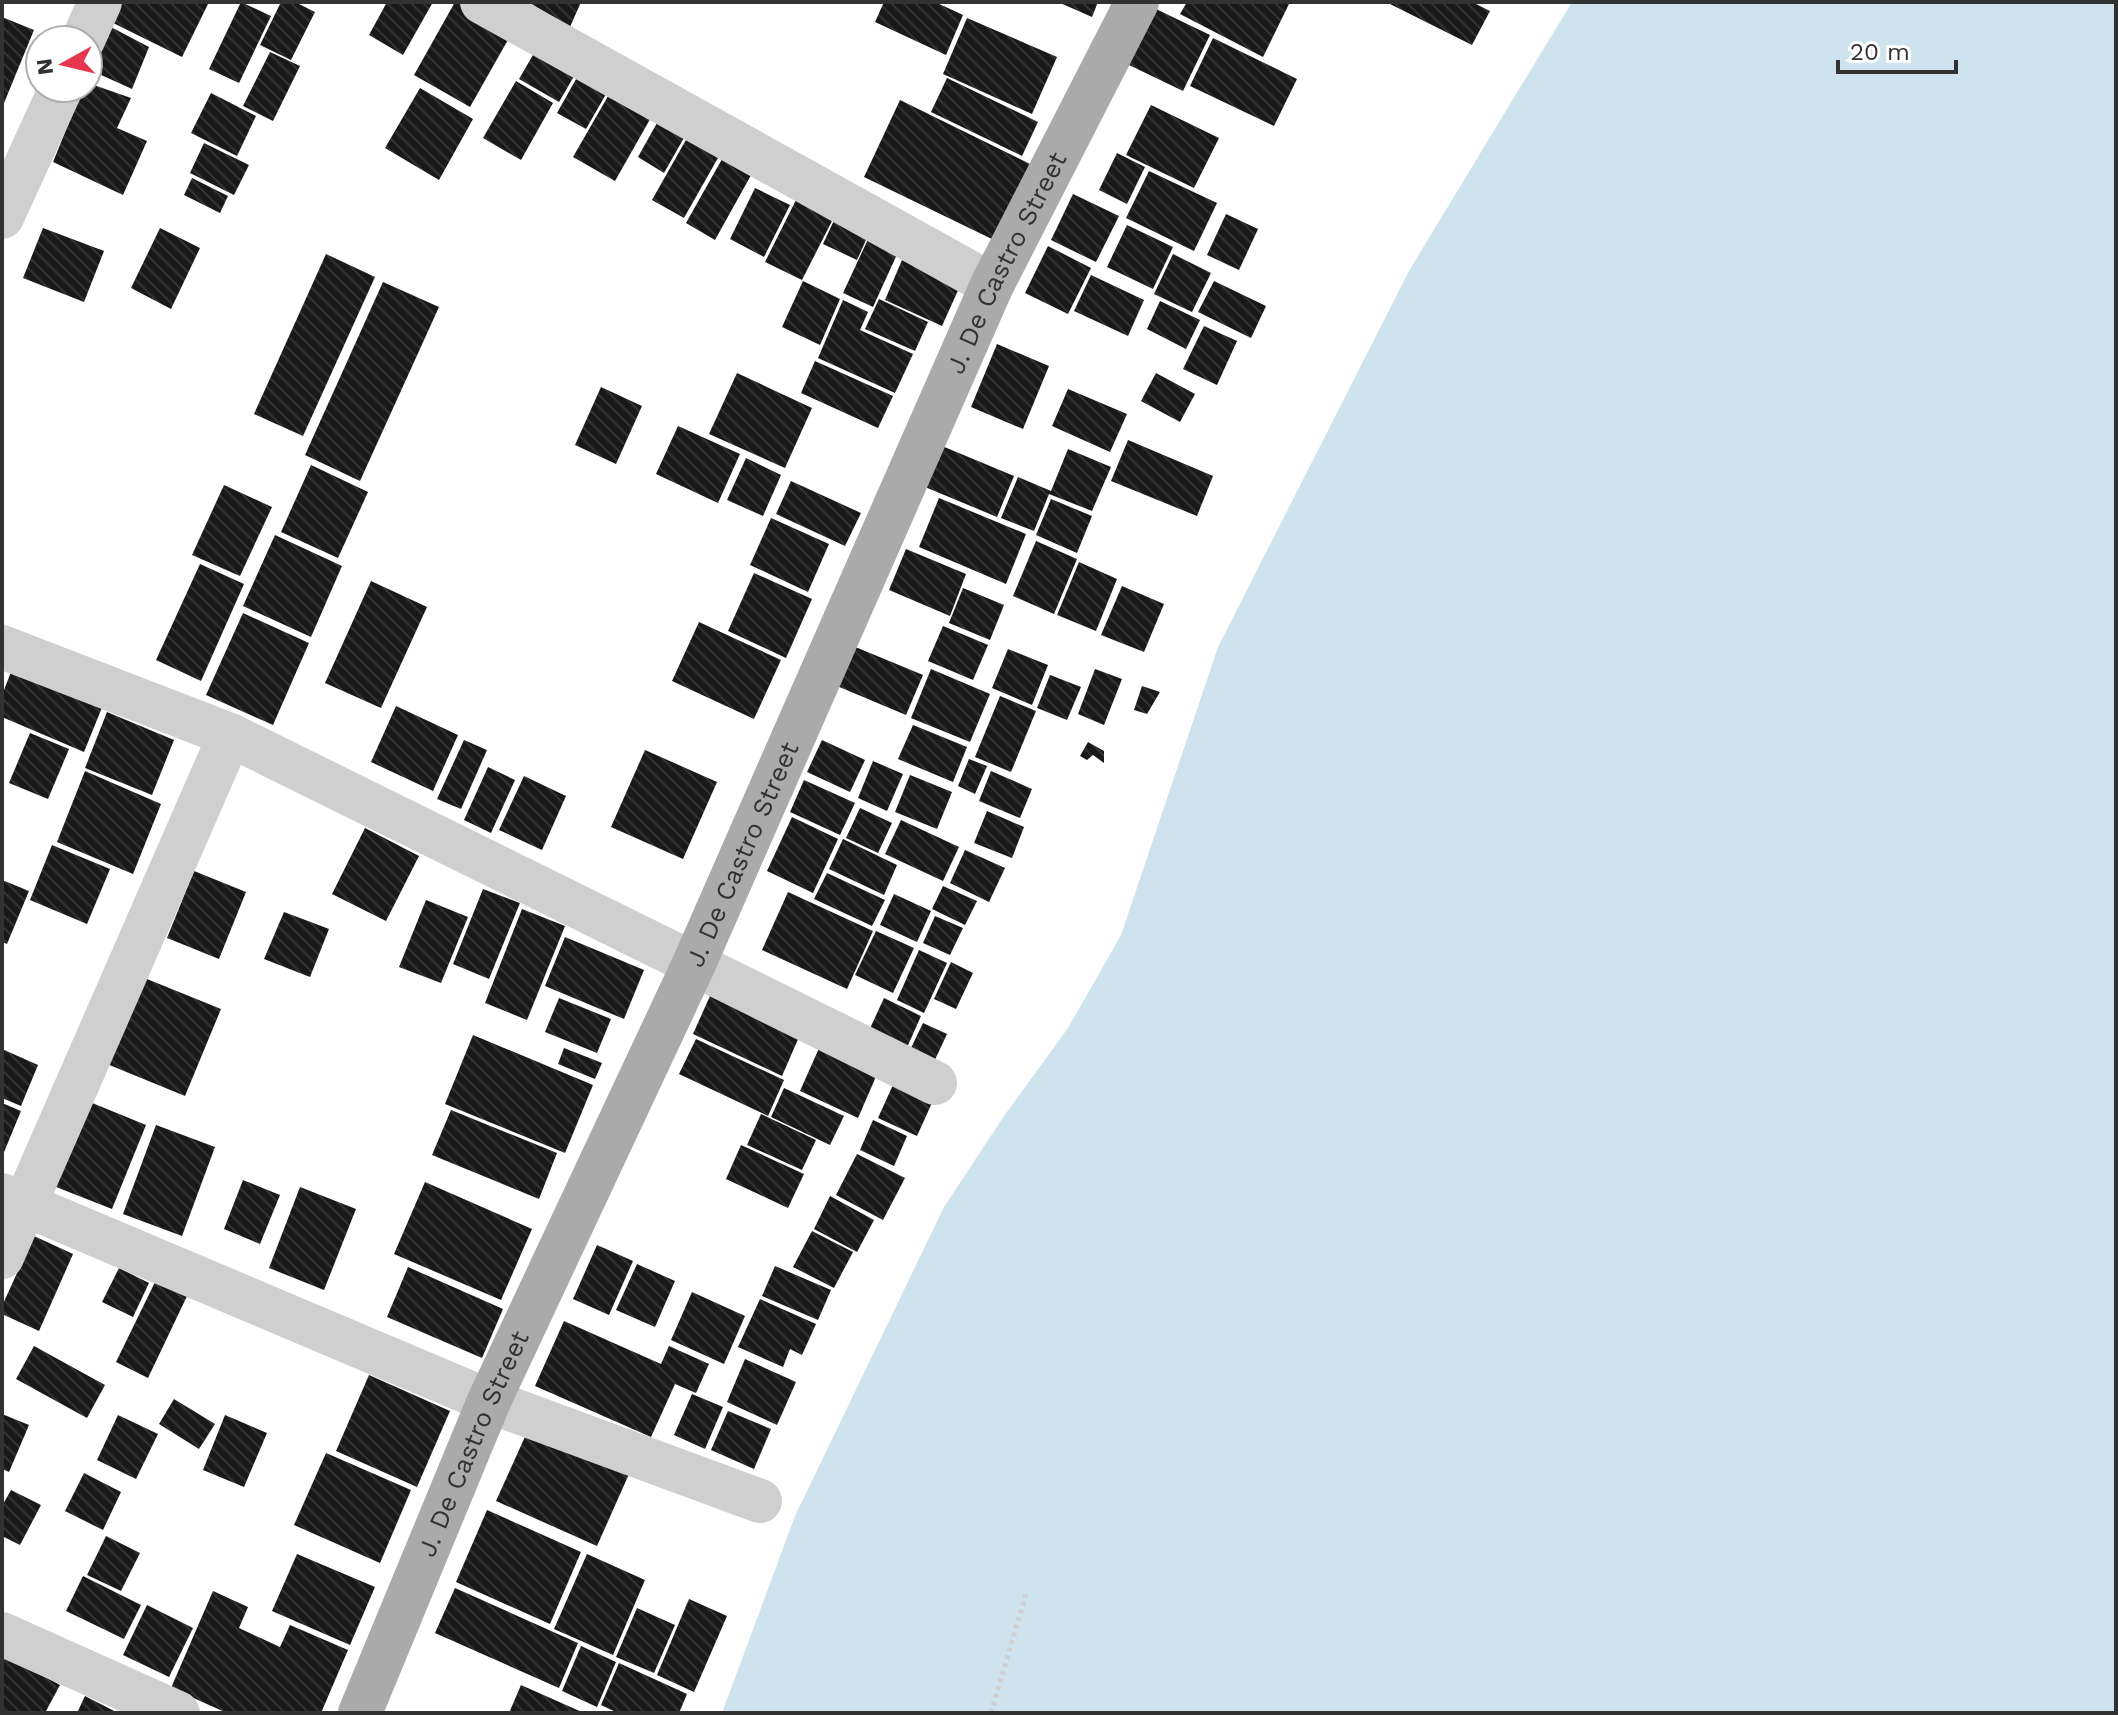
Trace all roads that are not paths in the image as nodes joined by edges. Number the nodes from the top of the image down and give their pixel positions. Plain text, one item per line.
1 (100, 2) edge
2 (482, 2) edge
3 (1137, 2) edge
4 (90, 24) edge
5 (54, 104) edge
6 (2, 217) edge
7 (992, 285) junction
8 (2, 647) edge
9 (230, 735) junction
10 (693, 966) junction
11 (935, 1083) dead end
12 (14, 1200) edge
13 (2, 1257) edge
14 (489, 1401) junction
15 (760, 1501) dead end
16 (2, 1634) edge
17 (178, 1713) edge
18 (360, 1713) edge

1 - 4 street
2 - 7 street
3 - 7 main road, J. De Castro Street
5 - 6 street
7 - 10 main road, J. De Castro Street
8 - 9 street
9 - 10 street
9 - 12 street
10 - 11 street
10 - 14 main road, J. De Castro Street
12 - 13 street
12 - 14 street
14 - 15 street
14 - 18 main road, J. De Castro Street
16 - 17 street

